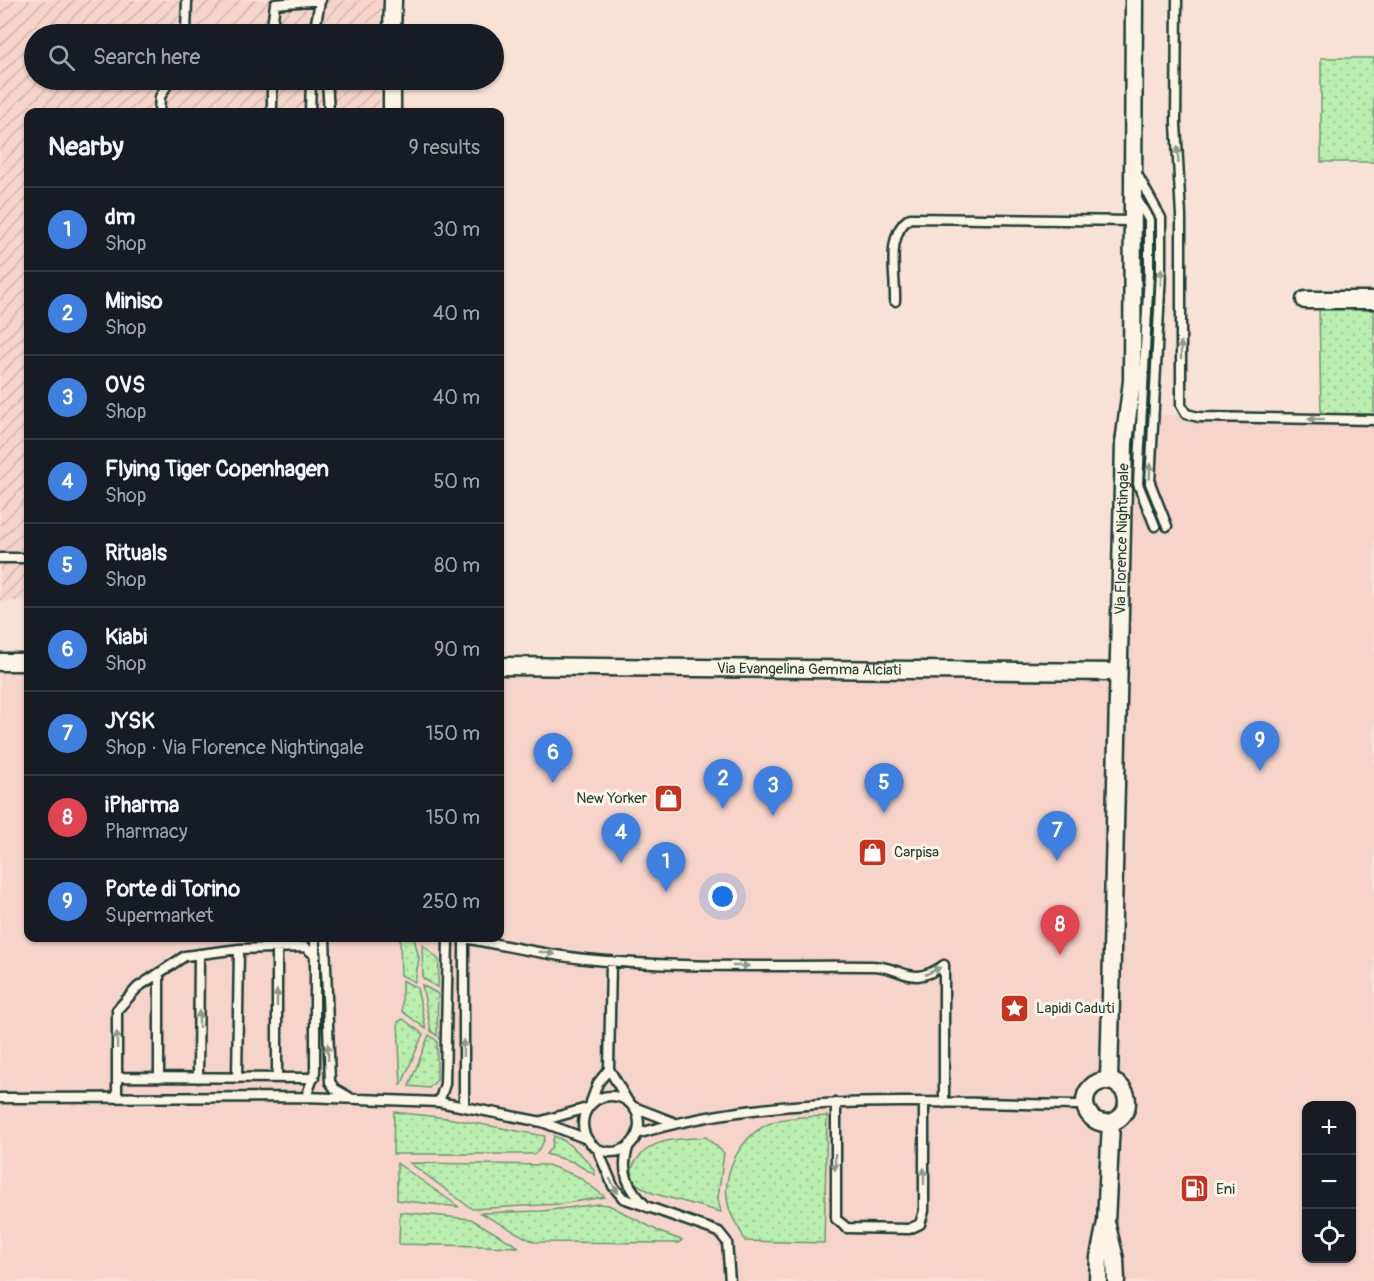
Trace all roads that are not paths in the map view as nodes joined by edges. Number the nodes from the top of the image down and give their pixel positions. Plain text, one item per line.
1 (187, 0) edge
2 (320, 0) edge
3 (393, 0) edge
4 (1134, 0) edge
5 (1177, 0) edge
6 (186, 24) edge
7 (272, 24) edge
8 (316, 24) edge
9 (392, 24) edge
10 (164, 90) edge
11 (272, 90) edge
12 (311, 90) edge
13 (327, 90) edge
14 (392, 90) edge
15 (159, 108) edge
16 (272, 108) edge
17 (310, 108) edge
18 (328, 108) edge
19 (392, 108) edge
20 (1132, 165) junction
21 (1132, 191) junction
22 (1131, 221) junction
23 (1305, 300) dead end
24 (1374, 300) edge
25 (895, 301) dead end
26 (1374, 420) edge
27 (1155, 526) dead end
28 (1167, 526) dead end
29 (0, 558) edge
30 (24, 558) edge
31 (0, 662) edge
32 (24, 662) edge
33 (504, 666) edge
34 (1117, 672) junction
35 (315, 942) edge
36 (325, 942) edge
37 (448, 942) edge
38 (464, 942) edge
39 (487, 942) edge
40 (239, 949) junction
41 (277, 949) junction
42 (199, 954) junction
43 (316, 956) junction
44 (611, 961) junction
45 (159, 974) junction
46 (609, 1069) junction
47 (117, 1077) junction
48 (159, 1077) junction
49 (198, 1078) junction
50 (237, 1078) junction
51 (277, 1078) junction
52 (314, 1078) junction
53 (1109, 1081) junction
54 (2, 1096) edge
55 (306, 1097) junction
56 (117, 1098) junction
57 (352, 1099) junction
58 (439, 1102) junction
59 (836, 1103) junction
60 (924, 1103) junction
61 (944, 1103) junction
62 (631, 1104) junction
63 (1084, 1105) junction
64 (464, 1107) junction
65 (588, 1107) junction
66 (542, 1122) junction
67 (673, 1123) junction
68 (1111, 1123) junction
69 (637, 1134) junction
70 (587, 1139) junction
71 (629, 1144) junction
72 (597, 1148) junction
73 (647, 1207) junction
74 (1106, 1222) junction
75 (730, 1281) edge
76 (1098, 1281) edge
77 (1116, 1281) edge

1 - 6 lane
2 - 7 lane
2 - 8 lane
3 - 9 street
4 - 20 street, Via Florence Nightingale
26 -> 5 lane
10 - 15 lane
11 - 16 lane
12 - 17 lane
13 - 18 lane
14 - 19 street
20 - 21 street, Via Florence Nightingale
28 -> 20 lane
21 - 22 street, Via Florence Nightingale
21 - 27 lane
22 - 25 lane
22 - 34 street, Via Florence Nightingale
23 - 24 street
29 - 30 lane
31 - 32 street
33 - 34 street, Via Evangelina Gemma Alciati
34 - 53 street, Via Florence Nightingale
35 - 43 lane
57 -> 36 lane
37 - 58 lane
64 -> 38 lane
39 -> 44 lane
40 - 41 lane
40 - 42 lane
40 - 50 lane
41 - 43 lane
51 -> 41 lane
42 - 45 lane
49 -> 42 lane
43 - 52 lane
44 - 46 lane
44 -> 61 lane
47 -> 45 lane
45 - 48 lane
46 - 62 lane
46 - 65 lane
47 - 48 lane
47 - 56 lane
48 - 49 lane
49 - 50 lane
50 - 51 lane
51 - 52 lane
52 - 55 lane
53 - 63 street
53 - 68 street
54 - 56 lane
55 - 56 lane
55 - 57 lane
57 - 58 lane
58 - 64 lane
59 - 60 lane
59 -> 60 lane
59 - 67 lane
60 - 61 lane
61 - 63 lane
62 - 65 lane
62 - 67 lane
62 - 69 lane
63 - 68 street
64 - 66 lane
65 - 66 lane
65 - 70 lane
66 - 70 lane
67 - 69 lane
68 - 74 street
69 - 71 lane
70 - 72 lane
71 - 72 lane
71 - 73 lane
72 -> 73 lane
73 - 75 lane
74 - 76 street
74 - 77 street

